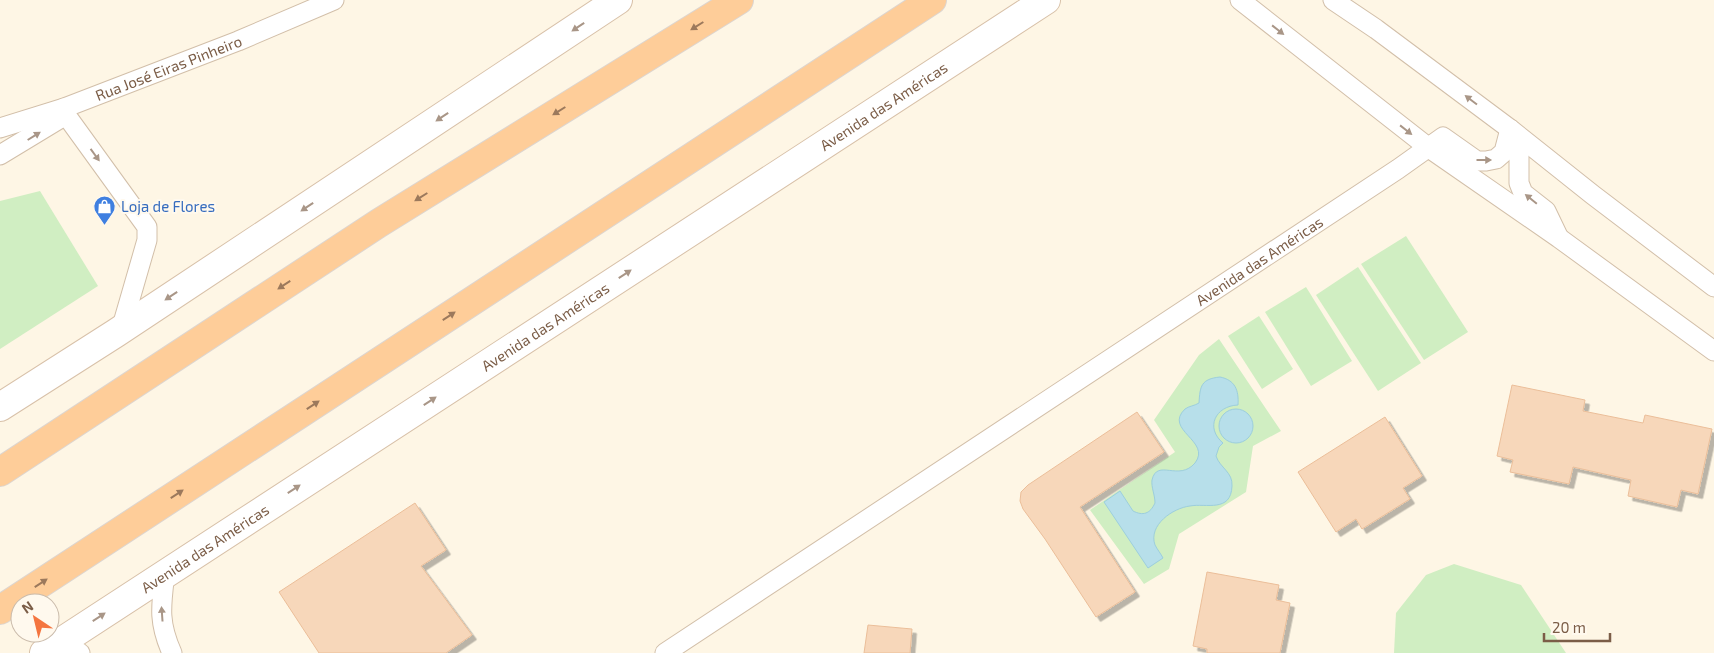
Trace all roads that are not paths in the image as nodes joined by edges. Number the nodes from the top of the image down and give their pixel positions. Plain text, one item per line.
1 (334, 0) edge
2 (618, 0) edge
3 (738, 0) edge
4 (932, 0) edge
5 (1046, 0) edge
6 (1240, 0) edge
7 (1333, 0) edge
8 (1259, 8) edge
9 (65, 112) junction
10 (0, 128) edge
11 (1510, 129) junction
12 (1429, 148) junction
13 (0, 155) edge
14 (1559, 238) junction
15 (1714, 287) edge
16 (121, 330) junction
17 (1714, 351) edge
18 (0, 407) edge
19 (0, 472) edge
20 (165, 573) junction
21 (0, 610) edge
22 (62, 649) edge
23 (172, 653) edge
24 (665, 653) edge

1 - 9 street, Rua José Eiras Pinheiro
2 -> 16 main road
3 -> 19 highway
21 -> 4 highway
20 -> 5 main road, Avenida das Américas
6 - 8 street
11 -> 7 street
8 -> 12 street
9 - 10 street, Rua José Eiras Pinheiro
13 -> 9 street
9 -> 16 street
12 -> 11 street, Avenida das Américas
14 -> 11 street
11 - 15 street
12 - 14 street
12 - 24 street, Avenida das Américas
14 - 17 street
16 - 18 main road
22 -> 20 main road, Avenida das Américas
23 -> 20 street

